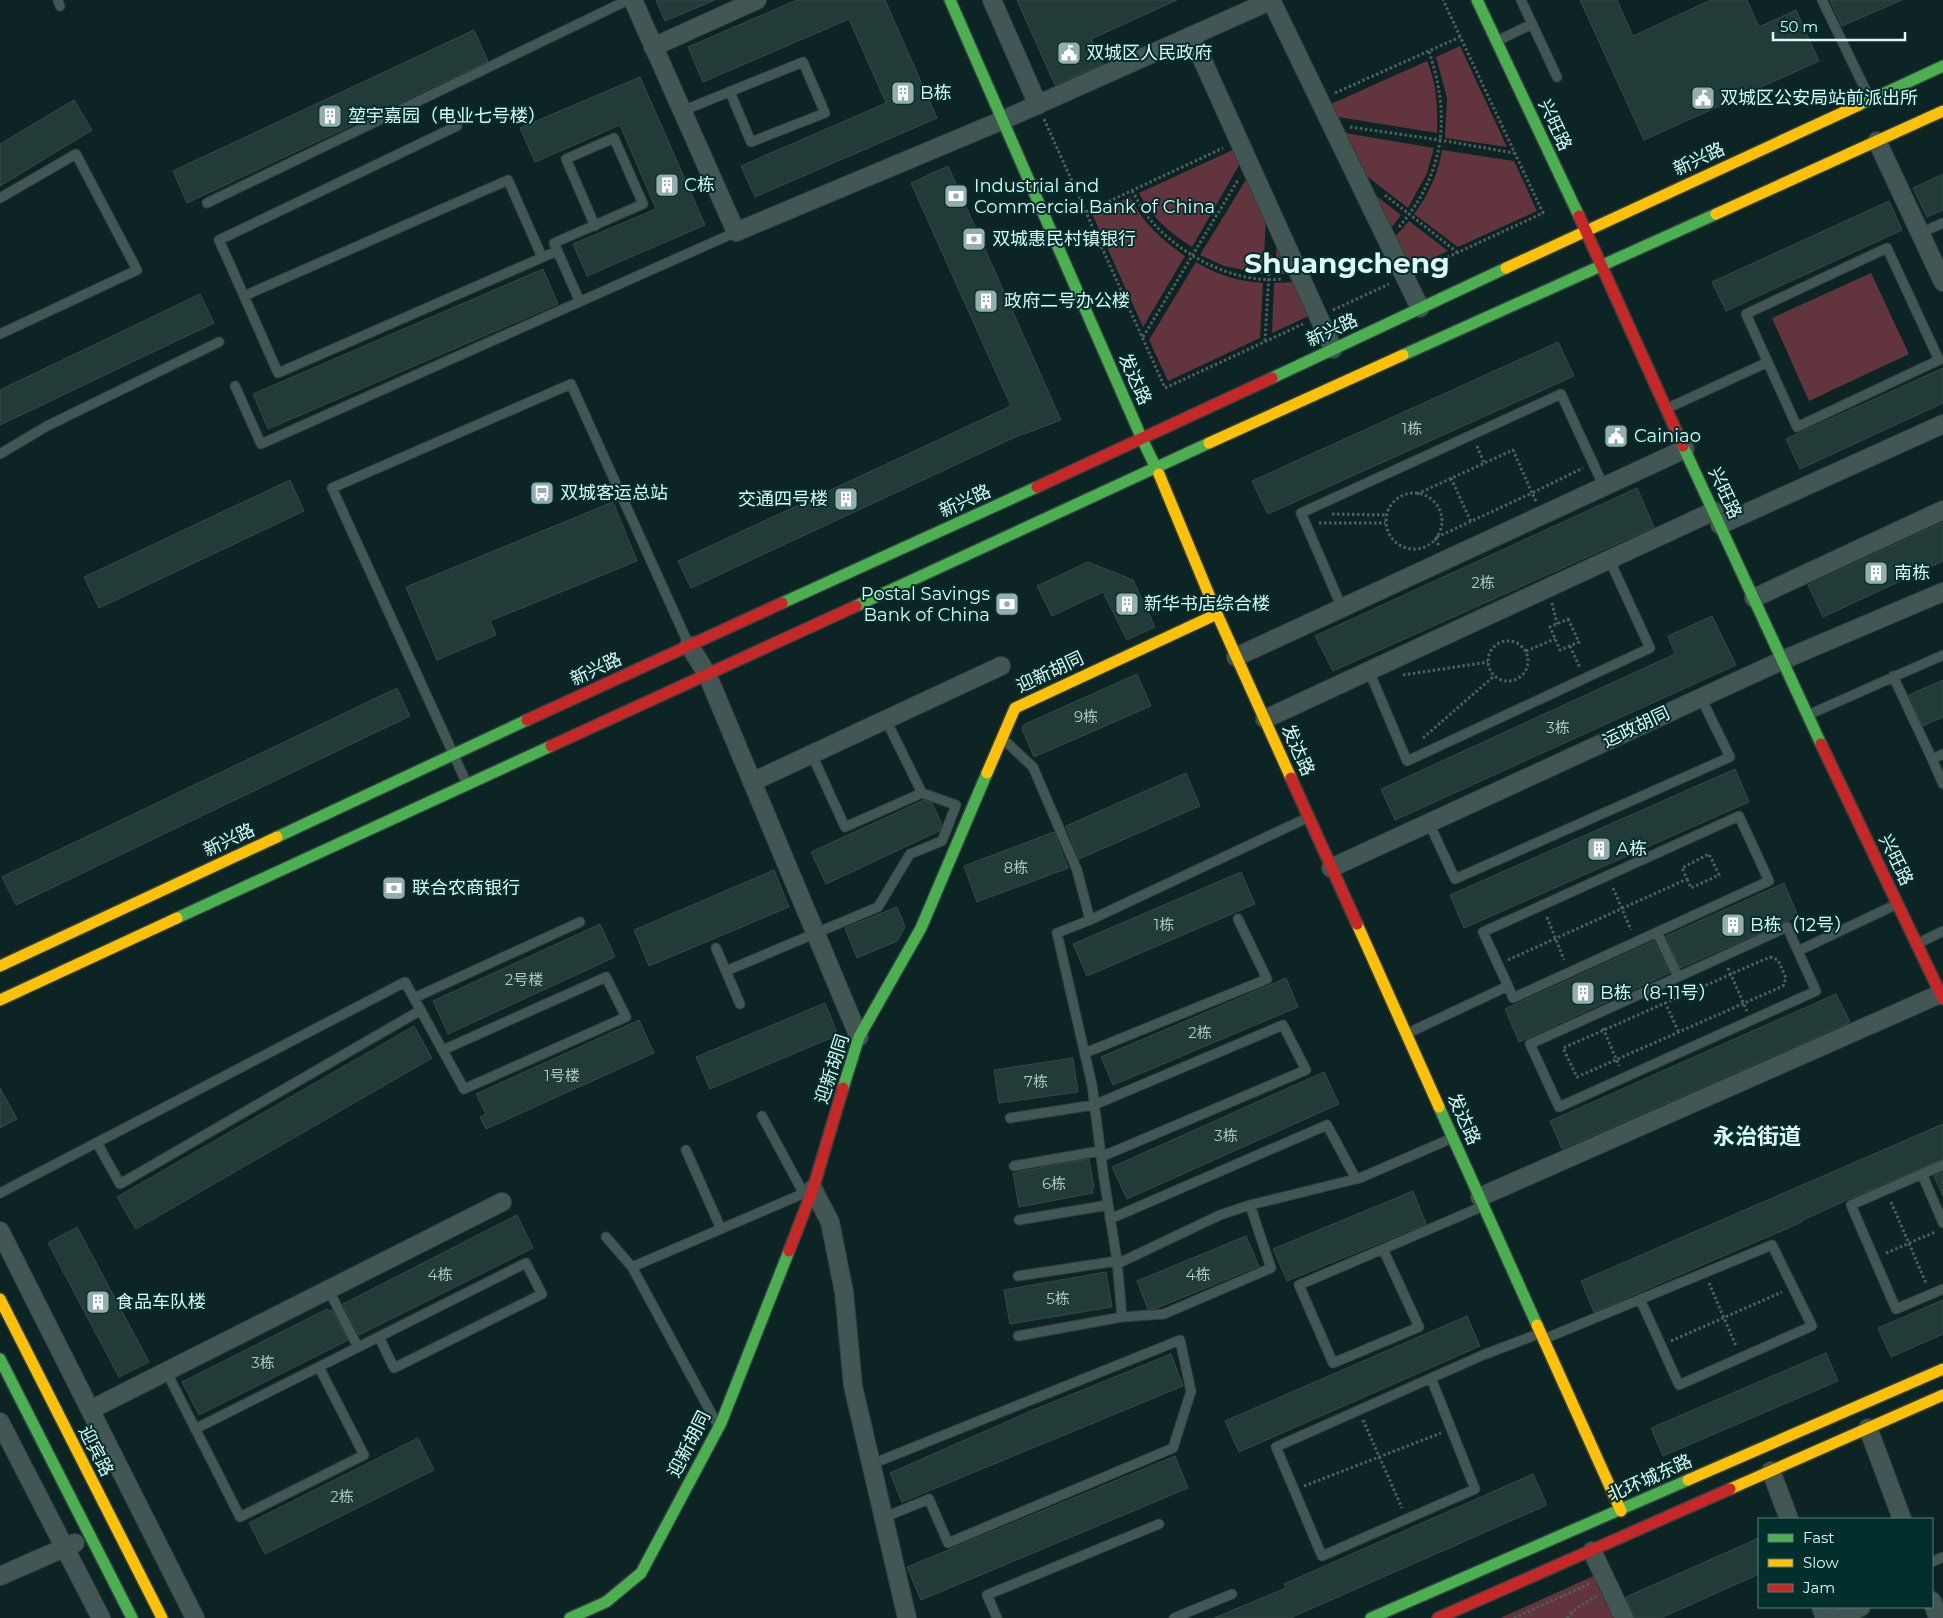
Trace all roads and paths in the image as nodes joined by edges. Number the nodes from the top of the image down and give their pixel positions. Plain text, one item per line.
1 (628, 0) edge
2 (633, 0) edge
3 (757, 0) edge
4 (950, 0) edge
5 (992, 0) edge
6 (1271, 0) edge
7 (1442, 0) edge
8 (1477, 0) edge
9 (1521, 0) edge
10 (1822, 0) edge
11 (1532, 24) junction
12 (1192, 37) junction
13 (1460, 37) junction
14 (1496, 41) junction
15 (653, 47) junction
16 (1429, 51) junction
17 (1943, 66) edge
18 (1557, 77) dead end
19 (730, 92) junction
20 (1320, 100) junction
21 (1870, 100) junction
22 (1038, 105) junction
23 (682, 111) junction
24 (1943, 111) edge
25 (1003, 120) junction
26 (1331, 125) junction
27 (457, 126) dead end
28 (1239, 140) junction
29 (1440, 140) junction
30 (1876, 141) junction
31 (1515, 153) junction
32 (1249, 162) junction
33 (1132, 191) junction
34 (1382, 193) dead end
35 (0, 198) edge
36 (207, 203) dead end
37 (1086, 212) junction
38 (1409, 214) junction
39 (1943, 222) edge
40 (595, 226) junction
41 (1586, 231) junction
42 (736, 232) junction
43 (1920, 233) junction
44 (1387, 240) junction
45 (557, 251) junction
46 (1270, 251) dead end
47 (1457, 252) junction
48 (1194, 256) junction
49 (542, 257) junction
50 (1601, 264) junction
51 (1405, 276) junction
52 (1301, 278) junction
53 (1269, 279) junction
54 (1943, 282) edge
55 (244, 296) junction
56 (580, 302) junction
57 (1420, 308) junction
58 (1319, 316) junction
59 (0, 334) edge
60 (1143, 338) junction
61 (1265, 341) junction
62 (219, 342) dead end
63 (1333, 349) junction
64 (1768, 362) junction
65 (235, 386) dead end
66 (1666, 409) junction
67 (1943, 424) edge
68 (1472, 435) junction
69 (1142, 439) junction
70 (1685, 449) junction
71 (0, 454) edge
72 (1484, 463) junction
73 (1593, 463) junction
74 (1156, 467) junction
75 (1451, 478) junction
76 (1604, 487) junction
77 (1532, 492) junction
78 (1417, 494) junction
79 (1943, 510) edge
80 (1330, 514) dead end
81 (1387, 516) junction
82 (1717, 518) junction
83 (1471, 522) junction
84 (1306, 523) junction
85 (1385, 524) junction
86 (1435, 538) junction
87 (1609, 559) junction
88 (1943, 592) edge
89 (1754, 598) junction
90 (1342, 608) junction
91 (1217, 614) junction
92 (1555, 639) junction
93 (689, 645) junction
94 (1570, 646) junction
95 (1526, 651) junction
96 (1943, 655) edge
97 (1236, 657) junction
98 (1783, 660) junction
99 (1488, 662) junction
100 (1001, 666) dead end
101 (1369, 671) junction
102 (707, 674) junction
103 (1401, 676) dead end
104 (1494, 676) junction
105 (1893, 676) junction
106 (1585, 678) junction
107 (1701, 698) junction
108 (1807, 715) junction
109 (1264, 719) junction
110 (886, 720) junction
111 (1002, 738) junction
112 (1404, 754) junction
113 (1943, 754) edge
114 (812, 755) junction
115 (453, 756) junction
116 (1932, 759) junction
117 (752, 782) junction
118 (1943, 784) edge
119 (467, 785) junction
120 (922, 793) junction
121 (1309, 817) junction
122 (1429, 823) junction
123 (942, 841) junction
124 (955, 847) junction
125 (1331, 868) junction
126 (1608, 876) junction
127 (1687, 879) junction
128 (1898, 904) junction
129 (1543, 905) junction
130 (1622, 909) junction
131 (1238, 919) dead end
132 (1090, 920) junction
133 (580, 922) dead end
134 (1943, 931) edge
135 (1657, 932) junction
136 (816, 934) junction
137 (1555, 938) junction
138 (1636, 942) junction
139 (1917, 944) junction
140 (716, 948) dead end
141 (1798, 951) junction
142 (1723, 956) junction
143 (1498, 964) junction
144 (0, 966) edge
145 (726, 971) junction
146 (1568, 973) junction
147 (1731, 974) junction
148 (1678, 976) junction
149 (1508, 986) junction
150 (1658, 986) junction
151 (1942, 996) edge
152 (414, 998) junction
153 (0, 1000) edge
154 (1665, 1002) junction
155 (740, 1004) dead end
156 (1744, 1004) junction
157 (421, 1010) junction
158 (1596, 1014) junction
159 (1751, 1020) junction
160 (1603, 1029) junction
161 (1679, 1032) junction
162 (1406, 1034) junction
163 (859, 1037) junction
164 (1687, 1049) junction
165 (443, 1050) junction
166 (1085, 1053) junction
167 (1616, 1059) junction
168 (1625, 1078) junction
169 (1094, 1105) junction
170 (762, 1116) dead end
171 (1010, 1118) dead end
172 (1453, 1138) junction
173 (97, 1143) junction
174 (686, 1150) dead end
175 (1101, 1154) junction
176 (1943, 1165) edge
177 (1014, 1166) dead end
178 (1922, 1174) junction
179 (1356, 1179) junction
180 (1886, 1190) junction
181 (808, 1192) junction
182 (0, 1193) edge
183 (1482, 1201) junction
184 (502, 1202) dead end
185 (1108, 1205) junction
186 (1250, 1205) junction
187 (1110, 1219) junction
188 (1019, 1220) dead end
189 (1943, 1222) edge
190 (1943, 1228) edge
191 (721, 1229) junction
192 (0, 1231) edge
193 (606, 1237) dead end
194 (1909, 1243) junction
195 (1383, 1249) junction
196 (1874, 1258) junction
197 (1117, 1262) junction
198 (632, 1267) junction
199 (1705, 1273) junction
200 (1018, 1276) dead end
201 (1793, 1287) junction
202 (328, 1289) junction
203 (1943, 1289) edge
204 (1931, 1294) junction
205 (0, 1299) edge
206 (1640, 1299) junction
207 (1122, 1317) junction
208 (1724, 1318) junction
209 (1018, 1336) dead end
210 (1542, 1336) junction
211 (379, 1337) junction
212 (1661, 1345) junction
213 (358, 1347) junction
214 (1741, 1358) junction
215 (0, 1359) edge
216 (319, 1366) junction
217 (1943, 1369) edge
218 (166, 1371) junction
219 (1431, 1378) junction
220 (1943, 1395) edge
221 (1359, 1410) junction
222 (93, 1416) junction
223 (0, 1422) edge
224 (719, 1427) junction
225 (1868, 1428) junction
226 (195, 1429) junction
227 (1451, 1429) junction
228 (68, 1435) junction
229 (1379, 1457) junction
230 (872, 1464) junction
231 (1772, 1471) junction
232 (1294, 1490) junction
233 (1621, 1511) junction
234 (885, 1517) junction
235 (1789, 1518) edge
236 (1902, 1518) edge
237 (1406, 1519) junction
238 (1159, 1524) dead end
239 (114, 1525) junction
240 (90, 1536) junction
241 (65, 1547) junction
242 (1592, 1551) junction
243 (0, 1576) edge
244 (1607, 1583) junction
245 (1232, 1594) dead end
246 (1933, 1603) edge
247 (1859, 1608) edge
248 (101, 1618) edge
249 (132, 1618) edge
250 (162, 1618) edge
251 (195, 1618) edge
252 (570, 1618) edge
253 (907, 1618) edge
254 (997, 1618) edge
255 (1174, 1618) edge
256 (1371, 1618) edge
257 (1438, 1618) edge
258 (1514, 1618) edge
259 (1567, 1618) edge
260 (1624, 1618) edge
261 (1835, 1618) edge
262 (1938, 1618) edge

1 - 36 lane
2 - 15 street
3 - 15 street
4 - 25 main road, 发达路
5 - 22 street
6 - 12 street
6 - 20 street
7 - 13 path
8 - 14 main road, 兴旺路
9 - 11 lane
10 - 21 lane
11 - 14 lane
11 - 18 lane
12 - 22 street
12 - 28 street
13 - 16 path
13 - 31 path
14 - 41 main road, 兴旺路
15 - 23 street
16 - 20 path
16 - 29 path
17 - 21 main road, 新兴路
19 - 19 lane
19 - 23 lane
20 - 26 street
21 - 41 main road, 新兴路
22 - 25 street
22 - 37 path
23 - 42 street
24 - 30 main road
25 - 42 street
25 - 69 main road, 发达路
26 - 29 path
26 - 44 street
27 - 55 lane
28 - 32 street
28 - 33 path
29 - 31 path
29 - 38 path
30 - 43 street
30 - 50 main road
31 - 47 path
32 - 48 path
32 - 52 street
33 - 37 path
33 - 48 path
34 - 38 path
35 - 59 lane
37 - 60 path
38 - 44 path
38 - 47 path
39 - 43 lane
40 - 40 lane
40 - 45 lane
41 - 50 main road, 兴旺路
41 - 57 main road, 新兴路
42 - 56 lane
43 - 54 street
44 - 51 street
45 - 49 lane
45 - 56 lane
46 - 53 path
47 - 51 path
48 - 53 path
48 - 60 path
49 - 55 lane
49 - 55 lane
50 - 66 main road, 兴旺路
50 - 74 main road
51 - 57 street
51 - 58 path
52 - 53 path
52 - 58 street
53 - 61 path
56 - 65 lane
57 - 63 main road, 新兴路
58 - 61 path
58 - 63 street
60 - 61 path
62 - 71 lane
63 - 69 main road, 新兴路
64 - 64 lane
64 - 66 lane
66 - 70 main road, 兴旺路
67 - 82 street
68 - 72 path
68 - 73 lane
68 - 84 lane
69 - 74 main road, 发达路
69 - 93 main road, 新兴路
70 - 76 street
70 - 82 main road, 兴旺路
72 - 75 path
72 - 77 path
73 - 76 lane
73 - 77 path
74 - 91 main road, 发达路
74 - 102 main road
75 - 78 path
75 - 83 path
76 - 90 street
77 - 83 path
78 - 81 path
78 - 86 path
79 - 89 street
80 - 81 path
81 - 85 path
82 - 87 street
82 - 89 main road, 兴旺路
83 - 86 path
84 - 85 path
84 - 90 lane
85 - 86 path
87 - 101 street
87 - 106 lane
88 - 98 street, 运政胡同
89 - 98 main road, 兴旺路
90 - 97 street
91 - 97 main road, 发达路
91 - 111 main road, 迎新胡同
92 - 94 path
92 - 94 path
92 - 95 path
93 - 102 street
93 - 115 main road, 新兴路
93 - 115 lane
94 - 106 path
95 - 99 path
95 - 104 path
96 - 105 lane
97 - 109 main road, 发达路
98 - 107 street, 运政胡同
98 - 108 main road, 兴旺路
99 - 103 path
99 - 104 path
100 - 110 street
101 - 109 street
101 - 112 lane
102 - 117 street
102 - 119 main road
104 - 112 path
105 - 108 lane
105 - 116 lane
106 - 112 lane
107 - 122 street, 运政胡同
107 - 122 lane
108 - 128 main road, 兴旺路
109 - 121 main road, 发达路
110 - 114 street
110 - 120 lane
111 - 124 main road, 迎新胡同
111 - 132 lane
113 - 116 lane
114 - 117 street
114 - 120 lane
115 - 119 lane
115 - 144 main road, 新兴路
116 - 118 lane
117 - 136 street
119 - 153 main road
120 - 123 lane
121 - 125 main road, 发达路
121 - 132 lane
122 - 125 street, 运政胡同
123 - 124 lane
123 - 136 lane
124 - 163 main road, 迎新胡同
125 - 162 main road, 发达路
126 - 129 lane
126 - 130 path
126 - 135 lane
127 - 127 path
127 - 130 path
128 - 139 main road, 兴旺路
128 - 141 lane
129 - 137 path
129 - 143 lane
130 - 137 path
130 - 138 path
131 - 166 lane
132 - 166 lane
133 - 152 lane
134 - 139 lane
135 - 138 lane
135 - 148 lane
136 - 145 lane
136 - 163 street
137 - 143 path
137 - 146 path
138 - 146 lane
139 - 151 main road, 兴旺路
140 - 145 lane
141 - 142 lane
141 - 159 lane
142 - 147 path
142 - 148 lane
143 - 149 lane
145 - 155 lane
146 - 149 lane
147 - 154 path
147 - 156 path
147 - 156 path
148 - 150 lane
149 - 162 lane
150 - 154 path
150 - 158 lane
151 - 183 street
152 - 157 lane
152 - 173 lane
154 - 160 path
154 - 161 path
156 - 159 path
156 - 161 path
157 - 165 lane
157 - 173 lane
158 - 160 path
158 - 168 lane
159 - 164 lane
160 - 167 path
160 - 167 path
161 - 164 path
161 - 167 path
162 - 172 main road, 发达路
163 - 181 main road, 迎新胡同
164 - 168 lane
165 - 165 lane
166 - 169 lane
167 - 168 path
169 - 171 lane
169 - 175 lane
169 - 175 lane
170 - 181 lane
172 - 179 lane
172 - 183 main road, 发达路
173 - 182 lane
174 - 191 lane
175 - 177 lane
175 - 185 lane
176 - 178 lane
178 - 180 lane
178 - 189 lane
179 - 186 lane
179 - 187 lane
180 - 194 path
180 - 196 lane
181 - 191 lane
181 - 224 main road, 迎新胡同
181 - 230 street
183 - 195 lane
183 - 210 main road, 发达路
184 - 202 street
185 - 187 lane
185 - 188 lane
186 - 197 lane
186 - 207 lane
187 - 197 lane
190 - 194 path
191 - 198 lane
192 - 222 street
193 - 198 lane
194 - 196 path
194 - 204 path
195 - 195 lane
196 - 204 lane
197 - 200 lane
197 - 207 lane
198 - 224 lane
199 - 201 lane
199 - 206 lane
199 - 208 path
201 - 208 path
201 - 214 lane
202 - 213 lane
202 - 218 street
203 - 204 lane
205 - 228 main road, 迎宾路
206 - 210 lane
206 - 212 lane
207 - 209 lane
208 - 212 path
208 - 214 path
210 - 219 lane
210 - 233 main road, 发达路
211 - 211 lane
211 - 213 lane
212 - 214 lane
213 - 216 lane
215 - 240 main road
216 - 226 lane
216 - 226 lane
217 - 233 main road, 北环城东路
218 - 222 street
218 - 226 lane
219 - 221 lane
219 - 227 lane
220 - 225 main road
221 - 229 path
221 - 232 lane
222 - 228 street
222 - 251 street
223 - 241 street
224 - 252 main road, 迎新胡同
225 - 231 main road
225 - 236 street
227 - 229 path
227 - 237 lane
228 - 239 main road, 迎宾路
229 - 232 path
229 - 237 path
230 - 234 street
230 - 234 lane
231 - 235 street
231 - 242 main road
232 - 237 lane
233 - 256 main road, 北环城东路
234 - 253 street
238 - 254 lane
239 - 240 street
239 - 250 main road, 迎宾路
240 - 241 street
240 - 249 main road
241 - 243 street
241 - 248 street
242 - 244 street
242 - 257 main road
244 - 258 path
244 - 259 path
244 - 260 street
245 - 255 lane
246 - 262 street
247 - 261 street

